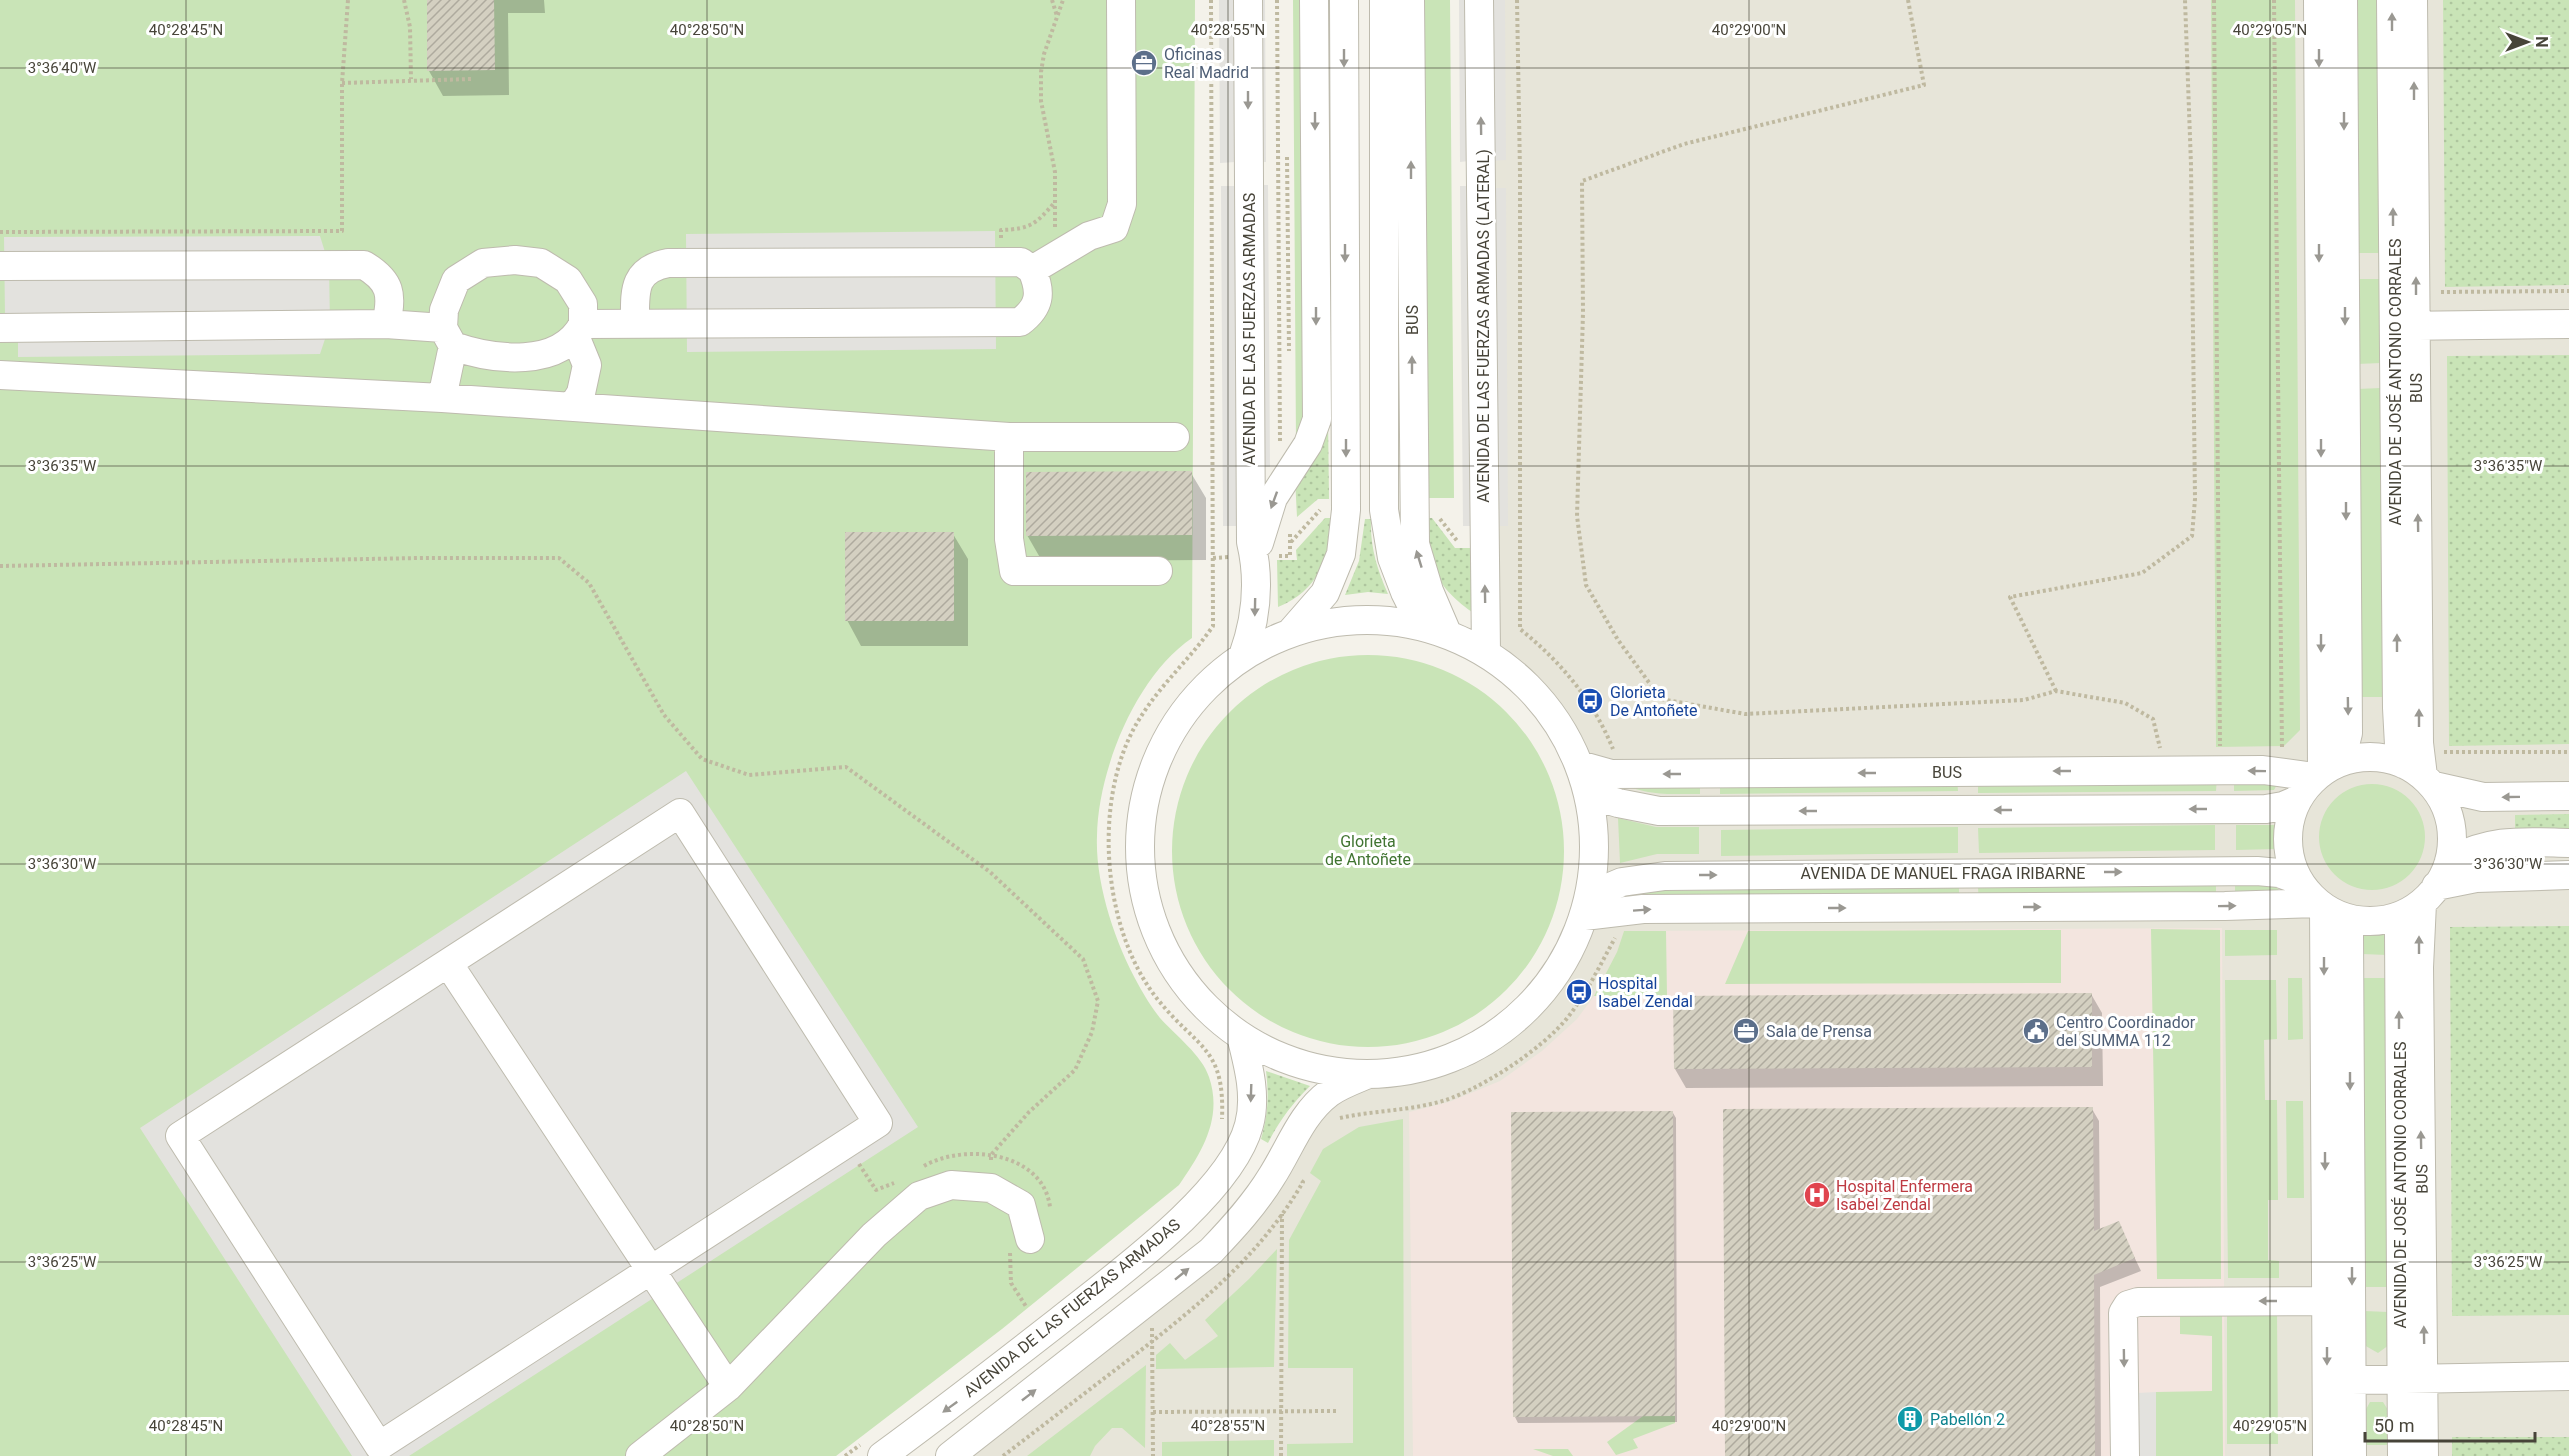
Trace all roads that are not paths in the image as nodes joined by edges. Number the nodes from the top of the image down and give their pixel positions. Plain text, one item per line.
1 (1121, 0) edge
2 (1248, 0) edge
3 (1314, 0) edge
4 (1344, 0) edge
5 (1384, 0) edge
6 (1410, 0) edge
7 (1479, 0) edge
8 (2318, 0) edge
9 (2343, 0) edge
10 (2391, 0) edge
11 (2413, 0) edge
12 (1041, 265) junction
13 (0, 266) edge
14 (635, 323) junction
15 (386, 324) junction
16 (2569, 324) edge
17 (2405, 326) junction
18 (0, 328) edge
19 (579, 331) junction
20 (448, 337) junction
21 (0, 375) edge
22 (442, 398) junction
23 (572, 407) junction
24 (1009, 437) junction
25 (1175, 437) dead end
26 (1254, 556) junction
27 (1158, 571) dead end
28 (1435, 630) junction
29 (1291, 632) junction
30 (1486, 652) junction
31 (1243, 656) junction
32 (1579, 765) junction
33 (2326, 770) junction
34 (2420, 776) junction
35 (1588, 794) junction
36 (2569, 796) edge
37 (2297, 800) junction
38 (2448, 814) junction
39 (2506, 842) junction
40 (2569, 843) edge
41 (2449, 861) junction
42 (2569, 875) edge
43 (2298, 880) junction
44 (2420, 901) junction
45 (1587, 906) junction
46 (2329, 910) junction
47 (448, 963) junction
48 (1241, 1036) junction
49 (1366, 1075) junction
50 (1030, 1239) dead end
51 (652, 1271) junction
52 (2326, 1301) junction
53 (2569, 1376) edge
54 (2413, 1378) junction
55 (2352, 1380) junction
56 (728, 1387) junction
57 (640, 1456) edge
58 (882, 1456) edge
59 (950, 1456) edge
60 (2125, 1456) edge
61 (2327, 1456) edge
62 (2352, 1456) edge
63 (2402, 1456) edge
64 (2424, 1456) edge

1 - 12 street
2 -> 26 street, AVENIDA DE LAS FUERZAS ARMADAS
3 -> 26 street
4 -> 29 street
5 - 28 street
28 -> 6 street, BUS
30 -> 7 street, AVENIDA DE LAS FUERZAS ARMADAS (LATERAL)
8 -> 33 street
9 -> 33 street
17 -> 10 street, AVENIDA DE JOSÉ ANTONIO CORRALES
17 -> 11 street
12 - 14 street
12 - 14 street
13 - 15 street
14 - 19 street
15 - 18 street
15 - 20 street
16 - 17 street
34 -> 17 street, AVENIDA DE JOSÉ ANTONIO CORRALES
19 - 20 street
19 - 20 street
19 - 23 street
20 - 22 street
21 - 22 street
22 - 23 street
23 - 24 street
24 - 25 street
24 - 27 street
26 -> 31 street, AVENIDA DE LAS FUERZAS ARMADAS
28 - 29 street
28 - 30 street
29 - 31 street
30 - 32 street
31 - 48 street
33 -> 32 street, BUS
32 - 35 street
33 - 34 street
33 - 37 street
36 -> 34 street
34 - 38 street
37 -> 35 street
35 - 45 street
37 - 43 street
38 - 39 street
38 - 41 street
39 - 40 street
39 - 41 street
41 - 44 street
42 - 44 street
45 -> 43 street, AVENIDA DE MANUEL FRAGA IRIBARNE
43 - 46 street
44 - 46 street
54 -> 44 street, AVENIDA DE JOSÉ ANTONIO CORRALES
45 -> 46 street
45 - 49 street
46 -> 52 street
46 -> 55 street
47 - 51 street
47 - 51 street
47 - 51 street
48 - 49 street
48 -> 58 street, AVENIDA DE LAS FUERZAS ARMADAS
59 -> 49 street
50 - 56 street
51 - 56 street
52 -> 60 street
52 -> 61 street
53 - 54 street
54 - 55 street
54 - 63 street, AVENIDA DE JOSÉ ANTONIO CORRALES
54 - 64 street
55 - 62 street
56 - 57 street

